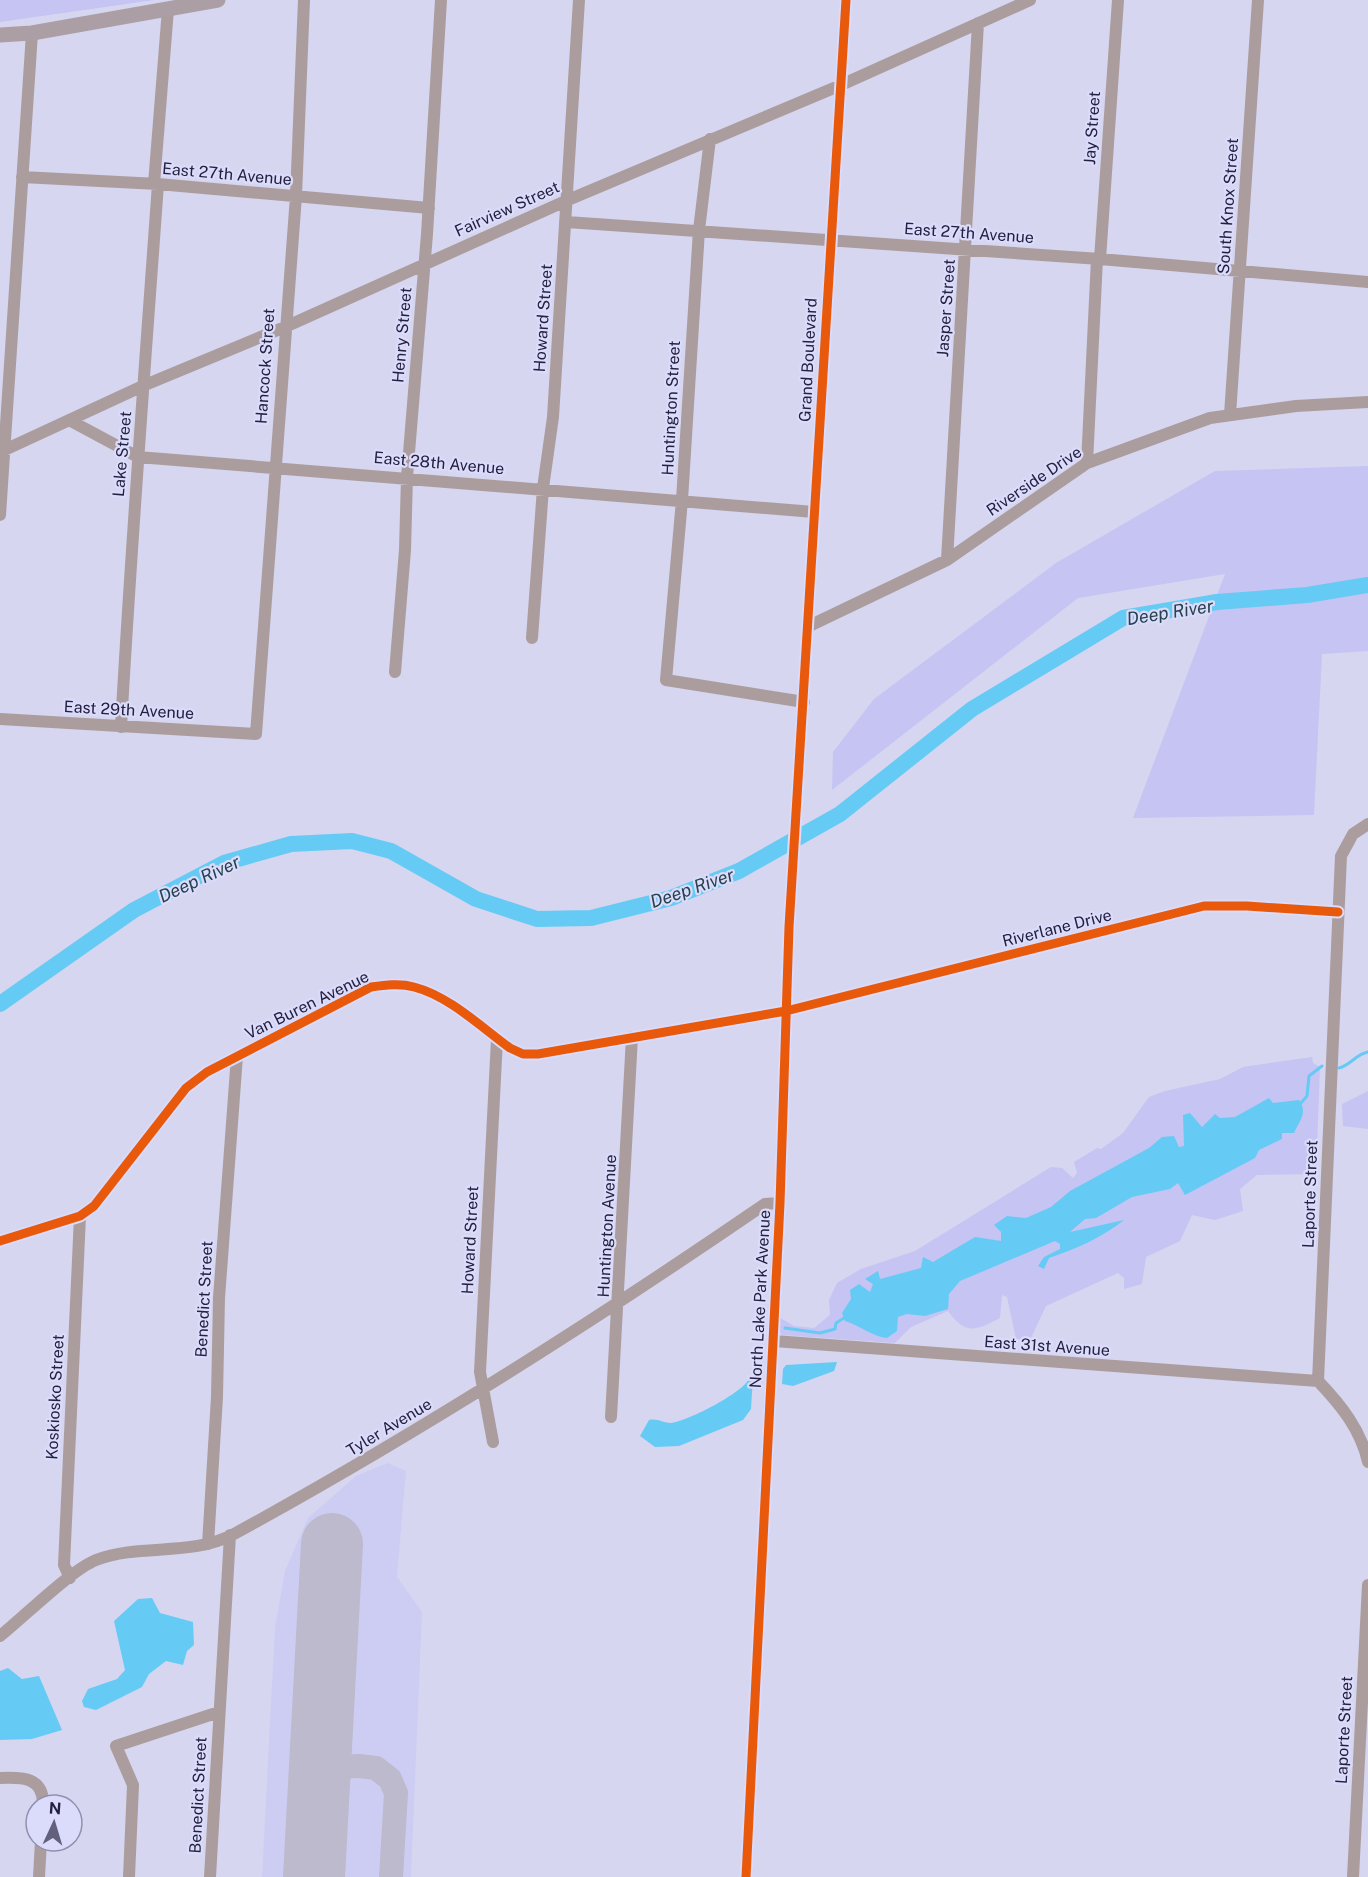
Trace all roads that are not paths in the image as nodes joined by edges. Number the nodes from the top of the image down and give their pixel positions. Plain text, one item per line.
1 (219, 0) edge
2 (304, 0) edge
3 (441, 0) edge
4 (579, 0) edge
5 (846, 0) edge
6 (1030, 0) edge
7 (1118, 0) edge
8 (1258, 0) edge
9 (168, 9) junction
10 (978, 23) junction
11 (32, 33) junction
12 (0, 35) edge
13 (841, 85) junction
14 (710, 139) junction
15 (22, 177) junction
16 (156, 184) junction
17 (296, 196) junction
18 (568, 200) junction
19 (429, 208) junction
20 (567, 222) junction
21 (699, 230) junction
22 (830, 239) junction
23 (966, 249) junction
24 (1098, 259) junction
25 (424, 264) junction
26 (1240, 271) junction
27 (1368, 282) edge
28 (285, 327) junction
29 (145, 385) junction
30 (4, 386) edge
31 (1368, 402) edge
32 (1230, 415) junction
33 (69, 420) junction
34 (2, 451) edge
35 (138, 457) junction
36 (1087, 462) junction
37 (274, 466) junction
38 (407, 477) junction
39 (543, 488) junction
40 (682, 500) junction
41 (814, 512) junction
42 (0, 515) edge
43 (947, 560) junction
44 (807, 627) junction
45 (532, 638) dead end
46 (395, 672) dead end
47 (804, 702) junction
48 (0, 719) edge
49 (801, 722) joint
50 (121, 727) junction
51 (256, 734) joint
52 (1368, 824) edge
53 (1338, 912) junction
54 (786, 1011) junction
55 (632, 1037) junction
56 (497, 1039) junction
57 (237, 1056) junction
58 (780, 1203) junction
59 (80, 1216) junction
60 (0, 1241) edge
61 (620, 1303) junction
62 (774, 1341) junction
63 (1318, 1381) junction
64 (484, 1390) junction
65 (611, 1417) dead end
66 (493, 1442) dead end
67 (1366, 1447) edge
68 (1368, 1462) edge
69 (230, 1535) junction
70 (208, 1544) junction
71 (70, 1578) junction
72 (1368, 1585) edge
73 (0, 1635) edge
74 (219, 1712) junction
75 (1364, 1735) edge
76 (1, 1778) edge
77 (42, 1793) edge
78 (40, 1853) edge
79 (39, 1877) edge
80 (129, 1877) edge
81 (210, 1877) edge
82 (746, 1877) edge
83 (1353, 1877) edge

1 - 9 main road
2 - 17 street, Hancock Street
3 - 19 street, Henry Street
4 - 18 street, Howard Street
5 - 13 street, Grand Boulevard
6 - 10 street, Fairview Street
7 - 24 street, Jay Street
8 - 26 street, South Knox Street
9 - 11 main road
9 - 16 street, Lake Street
10 - 13 street, Fairview Street
10 - 23 street, Jasper Street
11 - 12 main road
11 - 15 street
13 - 14 street, Fairview Street
13 - 22 street, Grand Boulevard
14 - 18 street, Fairview Street
14 - 21 street, Huntington Street
15 - 16 street, East 27th Avenue
15 - 30 street
16 - 17 street, East 27th Avenue
16 - 29 street, Lake Street
17 - 19 street, East 27th Avenue
17 - 28 street, Hancock Street
18 - 20 street, Howard Street
18 - 25 street, Fairview Street
19 - 25 street, Henry Street
20 - 21 street, East 27th Avenue
20 - 39 street, Howard Street
21 - 22 street, East 27th Avenue
21 - 40 street, Huntington Street
22 - 23 street, East 27th Avenue
22 - 41 street, Grand Boulevard
23 - 24 street, East 27th Avenue
23 - 43 street, Jasper Street
24 - 26 street, East 27th Avenue
24 - 36 street, Jay Street
25 - 28 street, Fairview Street
25 - 38 street, Henry Street
26 - 27 street, East 27th Avenue
26 - 32 street, South Knox Street
28 - 29 street, Fairview Street
28 - 37 street, Hancock Street
29 - 33 street, Fairview Street
29 - 35 street, Lake Street
30 - 34 street
31 - 32 street, Riverside Drive
32 - 36 street, Riverside Drive
33 - 34 street, Fairview Street
33 - 35 street, East 28th Avenue
34 - 42 street
35 - 37 street, East 28th Avenue
35 - 50 street, Lake Street
36 - 43 street, Riverside Drive
37 - 38 street, East 28th Avenue
37 - 51 street, Hancock Street
38 - 39 street, East 28th Avenue
38 - 46 street, Henry Street
39 - 40 street, East 28th Avenue
39 - 45 street, Howard Street
40 - 41 street, East 28th Avenue
40 - 47 street, Huntington Street
41 - 44 street, Grand Boulevard
43 - 44 street, Riverside Drive
44 - 47 street, Grand Boulevard
47 - 49 street, Grand Boulevard
48 - 50 street, East 29th Avenue
49 - 54 street, North Lake Park Avenue
50 - 51 street, East 29th Avenue
52 - 53 street, Laporte Street
53 - 54 street, Riverlane Drive
53 - 63 street, Laporte Street
54 - 55 street, Van Buren Avenue
54 - 58 street, North Lake Park Avenue
55 - 56 street, Van Buren Avenue
55 - 61 street, Huntington Avenue
56 - 57 street, Van Buren Avenue
56 - 64 street, Howard Street
57 - 59 street, Van Buren Avenue
57 - 70 street, Benedict Street
58 - 61 street, Tyler Avenue
58 - 62 street, North Lake Park Avenue
59 - 60 street, Van Buren Avenue
59 - 71 street, Koskiosko Street
61 - 64 street, Tyler Avenue
61 - 65 street, Huntington Avenue
62 - 63 street, East 31st Avenue
62 - 82 street, North Lake Park Avenue
63 - 67 street
64 - 66 street, Howard Street
64 - 69 street, Tyler Avenue
67 - 68 street
69 - 70 street, Tyler Avenue
69 - 74 street, Benedict Street
70 - 71 street, Tyler Avenue
71 - 73 street, Tyler Avenue
72 - 75 street, Laporte Street
74 - 80 street
74 - 81 street, Benedict Street
75 - 83 street, Laporte Street
76 - 77 street
78 - 79 street

